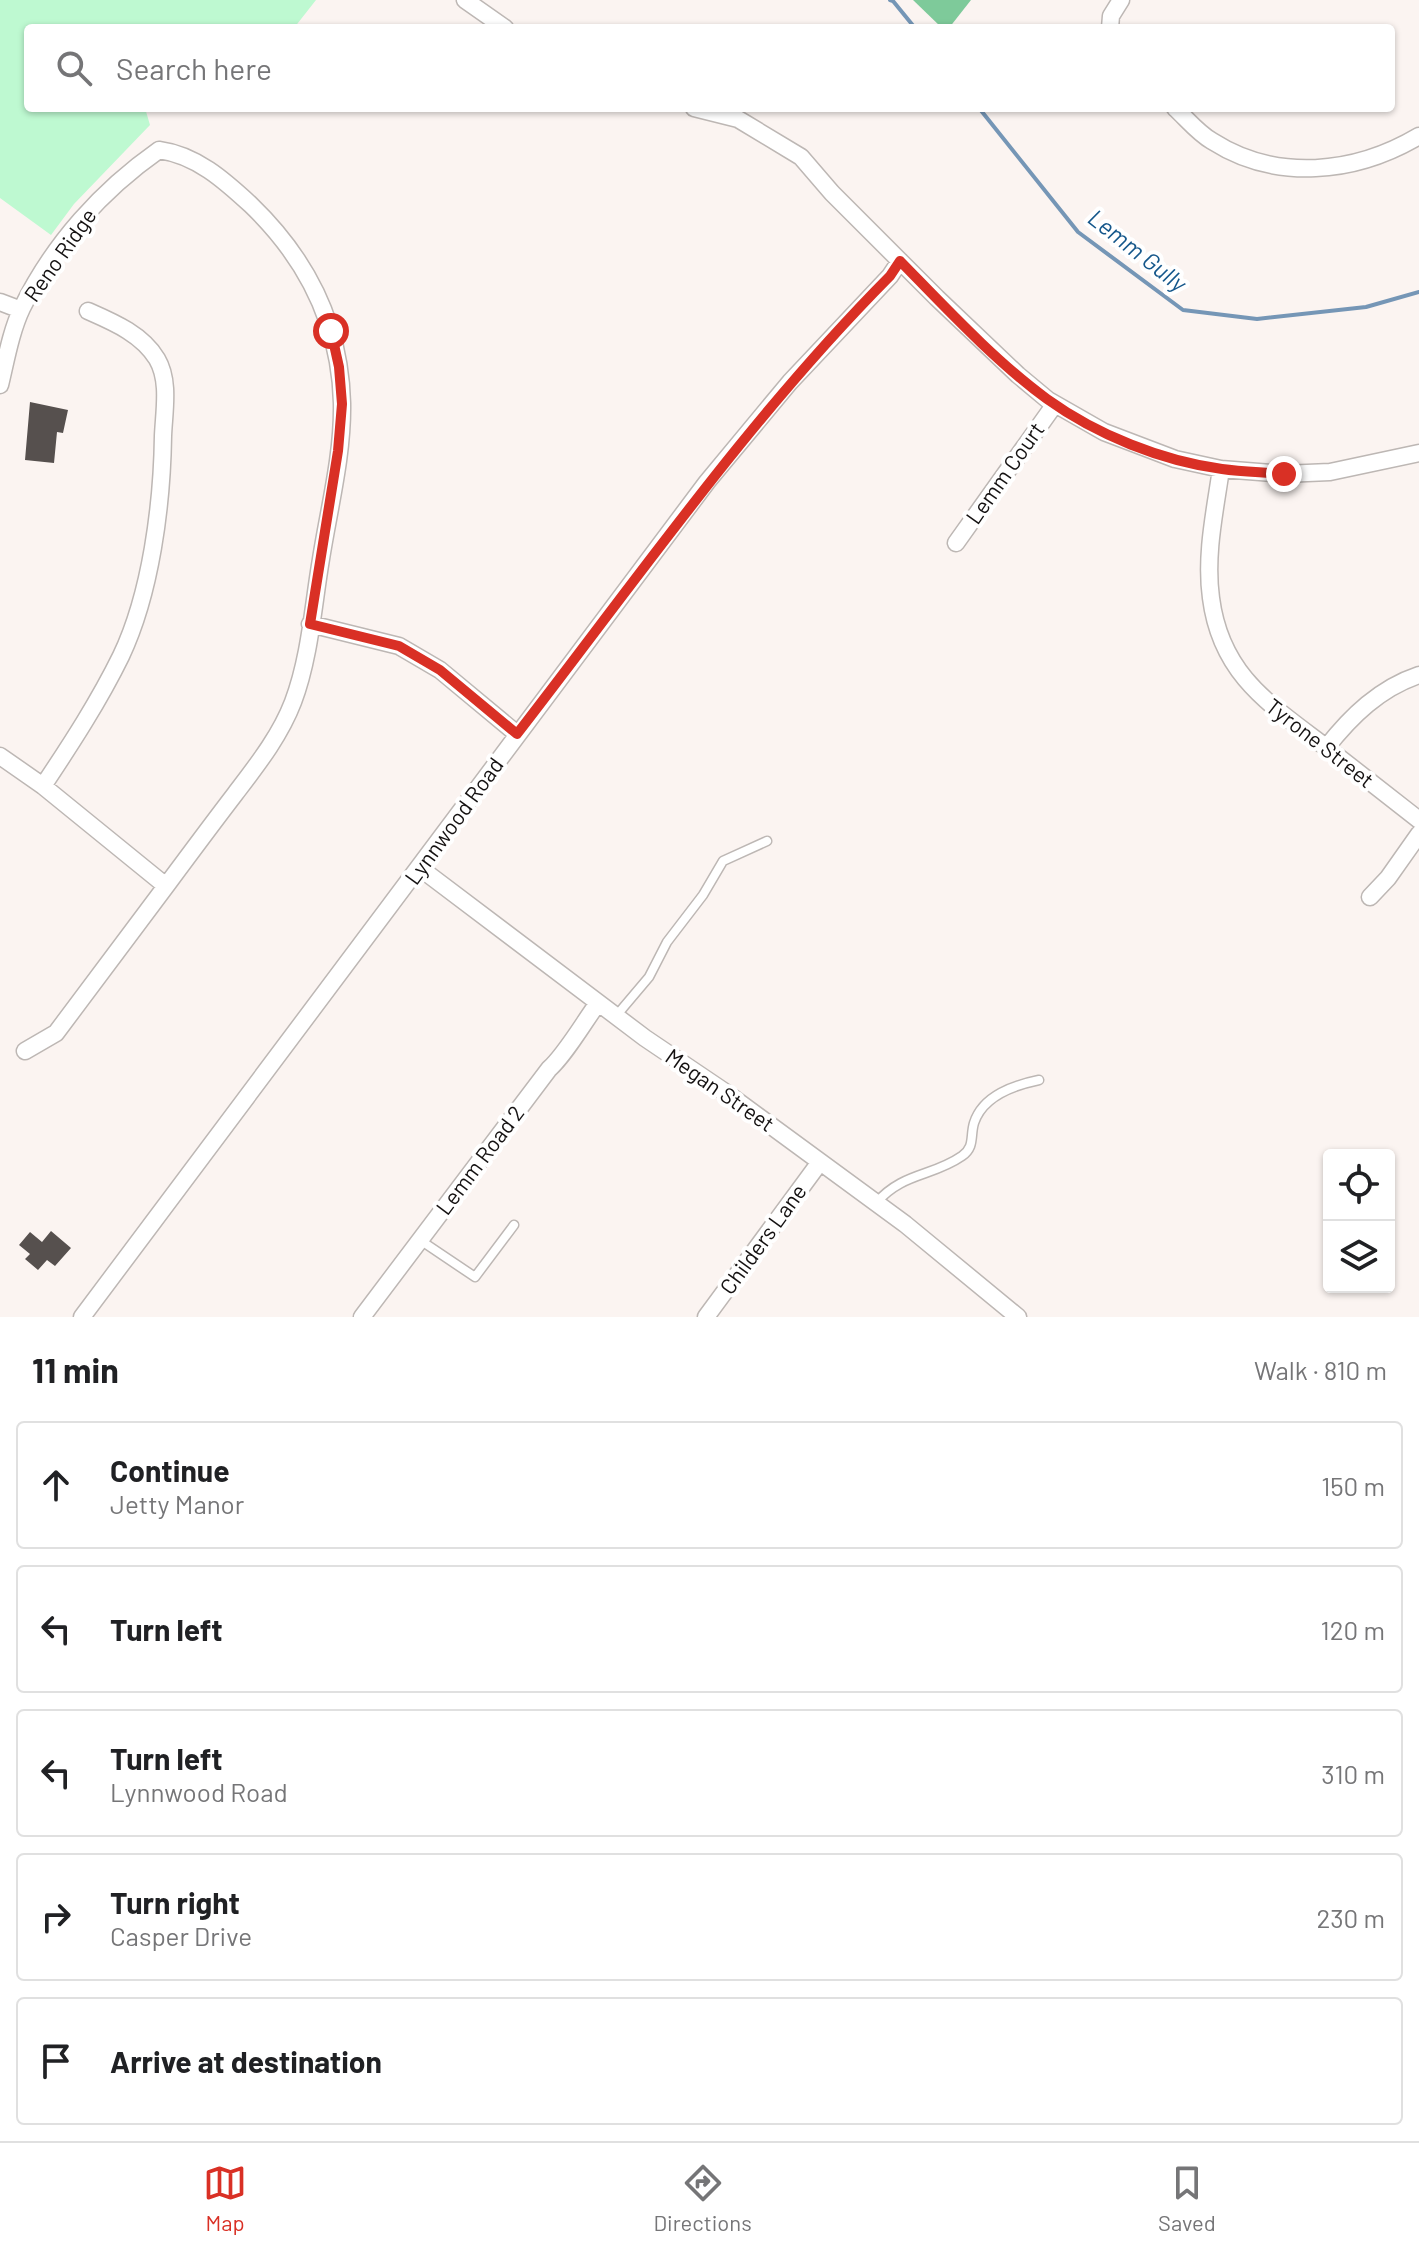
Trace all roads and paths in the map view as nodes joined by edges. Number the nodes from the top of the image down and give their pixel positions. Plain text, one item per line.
1 (465, 0) edge
2 (1121, 0) edge
3 (499, 24) edge
4 (1110, 24) edge
5 (710, 112) edge
6 (1179, 112) edge
7 (1419, 136) edge
8 (900, 261) junction
9 (0, 302) edge
10 (21, 310) junction
11 (88, 311) dead end
12 (0, 385) edge
13 (1055, 404) junction
14 (1419, 453) edge
15 (1221, 469) junction
16 (956, 543) dead end
17 (310, 624) junction
18 (1419, 675) edge
19 (517, 734) junction
20 (1326, 748) junction
21 (0, 756) edge
22 (43, 786) junction
23 (1419, 820) edge
24 (1419, 834) edge
25 (767, 841) dead end
26 (420, 868) junction
27 (166, 886) junction
28 (1370, 897) dead end
29 (598, 1003) junction
30 (616, 1016) junction
31 (25, 1051) dead end
32 (1039, 1080) dead end
33 (820, 1162) junction
34 (876, 1203) junction
35 (514, 1225) dead end
36 (420, 1240) junction
37 (82, 1317) edge
38 (362, 1317) edge
39 (706, 1317) edge
40 (1018, 1317) edge

1 - 3 street
2 - 4 street
5 - 8 street
6 - 7 street
8 - 13 street
8 - 19 street, Lynnwood Road
9 - 10 street
10 - 12 street, Reno Ridge
10 - 17 street, Reno Ridge
11 - 22 street
13 - 15 street
13 - 16 street, Lemm Court
14 - 15 street
15 - 20 street, Tyrone Street
17 - 19 street
17 - 27 street
18 - 20 street
19 - 26 street, Lynnwood Road
20 - 23 street, Tyrone Street
21 - 22 street
22 - 27 street
24 - 28 street
25 - 30 lane
26 - 29 street, Megan Street
26 - 37 street, Lynnwood Road
27 - 31 street
29 - 30 street, Megan Street
29 - 36 street, Lemm Road 2
30 - 33 street, Megan Street
32 - 34 lane
33 - 34 street, Megan Street
33 - 39 street, Childers Lane
34 - 40 street, Megan Street
35 - 36 lane
36 - 38 street, Lemm Road 2

